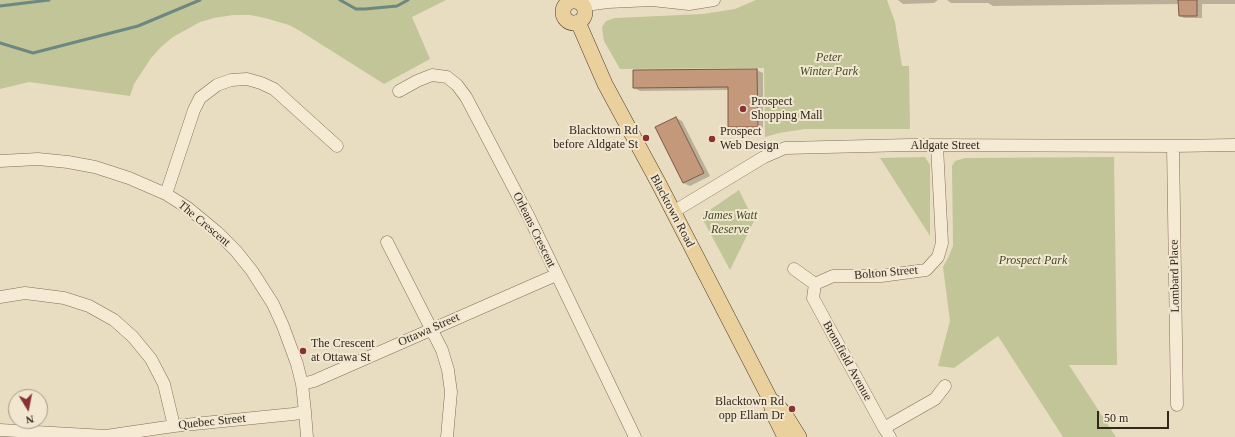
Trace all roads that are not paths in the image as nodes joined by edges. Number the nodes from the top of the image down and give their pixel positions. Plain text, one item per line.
1 (652, 0) edge
2 (714, 0) edge
3 (567, 1) edge
4 (585, 6) junction
5 (578, 22) junction
6 (399, 91) dead end
7 (1235, 145) edge
8 (337, 146) dead end
9 (937, 146) junction
10 (1173, 146) junction
11 (0, 162) edge
12 (166, 194) junction
13 (673, 212) junction
14 (387, 242) dead end
15 (794, 269) dead end
16 (556, 275) junction
17 (815, 284) junction
18 (0, 297) edge
19 (432, 329) junction
20 (302, 384) junction
21 (945, 386) dead end
22 (769, 397) junction
23 (1177, 405) dead end
24 (305, 412) junction
25 (174, 426) junction
26 (0, 430) edge
27 (887, 432) edge
28 (306, 437) edge
29 (447, 437) edge
30 (635, 437) edge
31 (784, 437) edge
32 (798, 437) edge

1 - 2 street
1 - 4 street
3 - 4 main road
3 - 5 main road
4 - 5 main road
5 - 13 main road, Blacktown Road
6 - 16 street, Orleans Crescent
7 - 10 street, Aldgate Street
8 - 12 street
9 - 10 street, Aldgate Street
9 - 13 street, Aldgate Street
9 - 17 street, Bolton Street
10 - 23 street, Lombard Place
11 - 12 street, The Crescent
12 - 20 street, The Crescent
13 - 22 main road, Blacktown Road
14 - 19 street
15 - 17 street
16 - 19 street, Ottawa Street
16 - 30 street, Orleans Crescent
17 - 27 street, Bromfield Avenue
18 - 25 street
19 - 20 street, Ottawa Street
19 - 29 street
20 - 24 street, The Crescent
21 - 27 street
22 - 31 main road, Blacktown Road
22 - 32 main road, Blacktown Road
24 - 25 street, Quebec Street
24 - 28 street, The Crescent
25 - 26 street, Quebec Street

